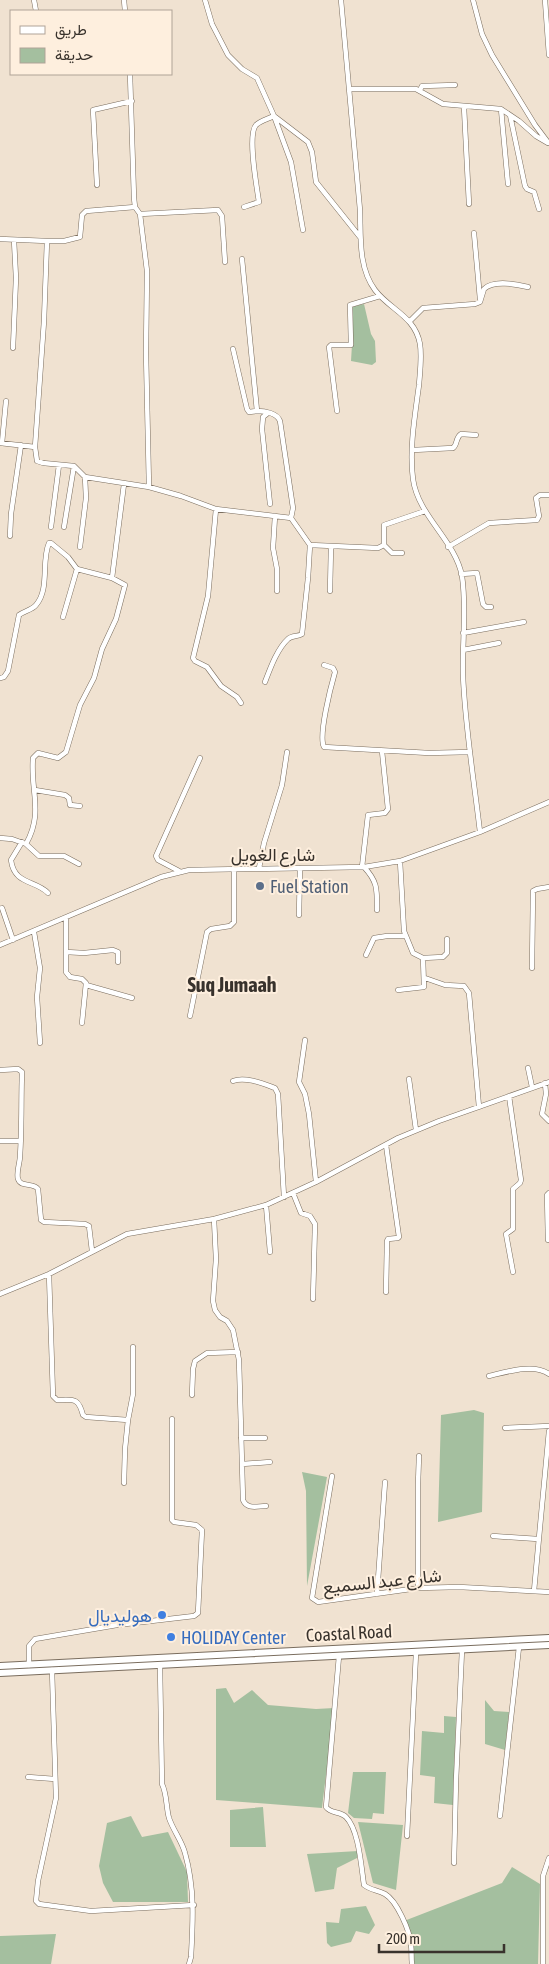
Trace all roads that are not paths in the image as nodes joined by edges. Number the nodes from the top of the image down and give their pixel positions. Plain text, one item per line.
1 (205, 0) edge
2 (340, 0) edge
3 (473, 0) edge
4 (545, 0) edge
5 (549, 55) edge
6 (130, 75) edge
7 (455, 85) dead end
8 (349, 89) junction
9 (420, 90) junction
10 (132, 101) junction
11 (464, 108) junction
12 (501, 109) junction
13 (510, 115) junction
14 (274, 116) junction
15 (549, 143) edge
16 (508, 184) dead end
17 (97, 185) dead end
18 (469, 204) dead end
19 (135, 206) junction
20 (244, 207) dead end
21 (539, 210) dead end
22 (140, 214) junction
23 (303, 230) dead end
24 (474, 233) dead end
25 (360, 237) junction
26 (0, 239) edge
27 (14, 240) junction
28 (47, 241) junction
29 (242, 259) dead end
30 (225, 262) dead end
31 (528, 287) dead end
32 (380, 296) junction
33 (480, 302) junction
34 (410, 321) junction
35 (13, 348) dead end
36 (233, 349) dead end
37 (6, 401) dead end
38 (257, 411) junction
39 (337, 411) dead end
40 (268, 413) junction
41 (476, 435) dead end
42 (1, 443) edge
43 (21, 445) junction
44 (35, 447) junction
45 (413, 450) junction
46 (59, 465) junction
47 (74, 466) junction
48 (86, 477) junction
49 (124, 484) junction
50 (149, 487) junction
51 (549, 495) edge
52 (270, 504) dead end
53 (216, 509) junction
54 (425, 511) junction
55 (275, 516) junction
56 (292, 518) junction
57 (64, 526) dead end
58 (51, 527) dead end
59 (10, 536) dead end
60 (384, 545) junction
61 (310, 546) junction
62 (80, 547) dead end
63 (448, 547) junction
64 (331, 548) junction
65 (402, 553) dead end
66 (77, 569) junction
67 (461, 574) junction
68 (112, 578) junction
69 (277, 591) dead end
70 (330, 592) dead end
71 (491, 607) dead end
72 (63, 617) dead end
73 (524, 622) dead end
74 (463, 633) junction
75 (499, 643) dead end
76 (463, 650) junction
77 (324, 665) dead end
78 (0, 678) edge
79 (265, 682) dead end
80 (241, 703) dead end
81 (382, 751) junction
82 (287, 752) dead end
83 (470, 752) junction
84 (200, 758) dead end
85 (35, 790) junction
86 (549, 802) edge
87 (80, 806) dead end
88 (480, 832) junction
89 (0, 838) edge
90 (24, 843) junction
91 (400, 861) junction
92 (80, 864) dead end
93 (363, 867) junction
94 (234, 868) junction
95 (259, 868) junction
96 (300, 868) junction
97 (179, 871) junction
98 (549, 887) edge
99 (48, 893) dead end
100 (2, 908) dead end
101 (377, 910) dead end
102 (299, 915) dead end
103 (66, 918) junction
104 (34, 932) junction
105 (405, 936) junction
106 (447, 939) dead end
107 (13, 940) junction
108 (0, 945) edge
109 (66, 952) junction
110 (366, 955) dead end
111 (423, 958) junction
112 (118, 962) dead end
113 (532, 968) dead end
114 (425, 978) junction
115 (86, 985) junction
116 (398, 990) dead end
117 (132, 998) dead end
118 (190, 1016) dead end
119 (82, 1024) dead end
120 (305, 1040) dead end
121 (40, 1043) dead end
122 (528, 1068) dead end
123 (0, 1070) edge
124 (409, 1079) dead end
125 (233, 1081) dead end
126 (547, 1082) edge
127 (532, 1088) junction
128 (509, 1096) junction
129 (479, 1107) junction
130 (549, 1121) edge
131 (416, 1130) junction
132 (0, 1141) edge
133 (20, 1141) junction
134 (386, 1144) junction
135 (316, 1182) junction
136 (293, 1193) junction
137 (549, 1193) edge
138 (284, 1197) junction
139 (266, 1205) junction
140 (214, 1219) junction
141 (548, 1240) edge
142 (92, 1251) junction
143 (270, 1252) dead end
144 (513, 1272) dead end
145 (49, 1274) junction
146 (386, 1292) dead end
147 (0, 1294) edge
148 (313, 1299) dead end
149 (133, 1347) dead end
150 (238, 1352) junction
151 (549, 1374) edge
152 (489, 1376) dead end
153 (192, 1395) dead end
154 (172, 1419) dead end
155 (128, 1420) junction
156 (549, 1426) edge
157 (505, 1428) dead end
158 (549, 1431) edge
159 (241, 1438) junction
160 (265, 1438) dead end
161 (419, 1456) dead end
162 (270, 1462) dead end
163 (242, 1464) junction
164 (332, 1476) dead end
165 (385, 1482) dead end
166 (124, 1484) dead end
167 (266, 1506) dead end
168 (493, 1536) dead end
169 (538, 1539) junction
170 (418, 1588) junction
171 (534, 1591) junction
172 (549, 1592) edge
173 (377, 1594) junction
174 (549, 1638) edge
175 (549, 1645) edge
176 (519, 1647) junction
177 (462, 1650) junction
178 (416, 1653) junction
179 (339, 1656) junction
180 (29, 1665) junction
181 (0, 1666) edge
182 (160, 1666) junction
183 (52, 1670) junction
184 (0, 1673) edge
185 (28, 1777) dead end
186 (54, 1779) junction
187 (500, 1816) dead end
188 (407, 1836) dead end
189 (549, 1858) edge
190 (454, 1863) dead end
191 (194, 1905) junction
192 (189, 1964) edge
193 (412, 1964) edge
194 (543, 1964) edge

1 - 14 street
2 - 8 street
3 - 15 street
4 - 5 street
6 - 10 street
7 - 9 street
8 - 9 street
8 - 25 street
9 - 11 street
10 - 17 street
10 - 19 street
11 - 12 street
11 - 18 street
12 - 13 street
12 - 16 street
13 - 15 street
13 - 21 street
14 - 20 street
14 - 23 street
14 - 25 street
19 - 22 street
19 - 28 street
22 - 30 street
22 - 50 street
24 - 33 street
25 - 32 street
26 - 27 street
27 - 28 street
27 - 35 street
28 - 44 street
29 - 38 street
31 - 33 street
32 - 34 street
32 - 39 street
33 - 34 street
34 - 45 street
36 - 38 street
37 - 42 street
38 - 40 street
40 - 52 street
40 - 56 street
41 - 45 street
42 - 43 street
43 - 44 street
43 - 59 street
44 - 46 street
45 - 54 street
46 - 47 street
46 - 58 street
47 - 48 street
47 - 57 street
48 - 49 street
48 - 62 street
49 - 50 street
49 - 68 street
50 - 53 street
51 - 63 street
53 - 55 street
53 - 80 street
54 - 60 street
54 - 63 street
55 - 56 street
55 - 69 street
56 - 61 street
60 - 64 street
60 - 65 street
61 - 64 street
61 - 79 street
63 - 67 street
64 - 70 street
66 - 68 street
66 - 72 street
66 - 78 street
67 - 71 street
67 - 74 street
68 - 85 street
73 - 74 street
74 - 76 street
75 - 76 street
76 - 83 street
77 - 81 street
81 - 83 street
81 - 93 street
82 - 95 street
83 - 88 street
84 - 97 street
85 - 87 street
85 - 90 street
86 - 88 street, شارع الغويل
88 - 91 street, شارع الغويل
89 - 90 street
90 - 92 street
90 - 99 street
91 - 93 street, شارع الغويل
91 - 105 street
93 - 96 street, شارع الغويل
93 - 101 street
94 - 95 street, شارع الغويل
94 - 97 street, شارع الغويل
94 - 118 street
95 - 96 street, شارع الغويل
96 - 102 street
97 - 103 street, شارع الغويل
98 - 113 street
100 - 107 street
103 - 104 street, شارع الغويل
103 - 109 street
104 - 107 street, شارع الغويل
104 - 121 street
105 - 110 street
105 - 111 street
106 - 111 street
107 - 108 street, شارع الغويل
109 - 112 street
109 - 115 street
111 - 114 street
114 - 116 street
114 - 129 street
115 - 117 street
115 - 119 street
120 - 135 street
122 - 127 street
123 - 133 street
124 - 131 street
125 - 138 street
126 - 127 street
126 - 130 street
127 - 128 street
128 - 129 street
128 - 144 street
129 - 131 street
131 - 134 street
132 - 133 street
133 - 142 street
134 - 135 street
134 - 146 street
135 - 136 street
136 - 138 street
136 - 148 street
137 - 141 street
138 - 139 street
139 - 140 street
139 - 143 street
140 - 142 street
140 - 150 street
142 - 145 street
145 - 147 street
145 - 155 street
149 - 155 street
150 - 153 street
150 - 159 street
151 - 152 street
154 - 180 street
155 - 166 street
156 - 157 street
158 - 169 street
159 - 160 street
159 - 163 street
161 - 170 street
162 - 163 street
163 - 167 street
164 - 173 street, شارع عبد السميع
165 - 173 street
168 - 169 street
169 - 171 street
170 - 171 street, شارع عبد السميع
170 - 173 street, شارع عبد السميع
171 - 172 street, شارع عبد السميع
174 - 180 highway, Coastal Road
175 - 176 highway, Coastal Road
176 - 177 highway, Coastal Road
176 - 187 street
177 - 178 highway, Coastal Road
177 - 190 street
178 - 179 highway, Coastal Road
178 - 188 street
179 - 182 highway, Coastal Road
179 - 193 street
180 - 181 highway, Coastal Road
182 - 183 highway, Coastal Road
182 - 191 street
183 - 184 highway, Coastal Road
183 - 186 street
185 - 186 street
186 - 191 street
189 - 194 street
191 - 192 street

